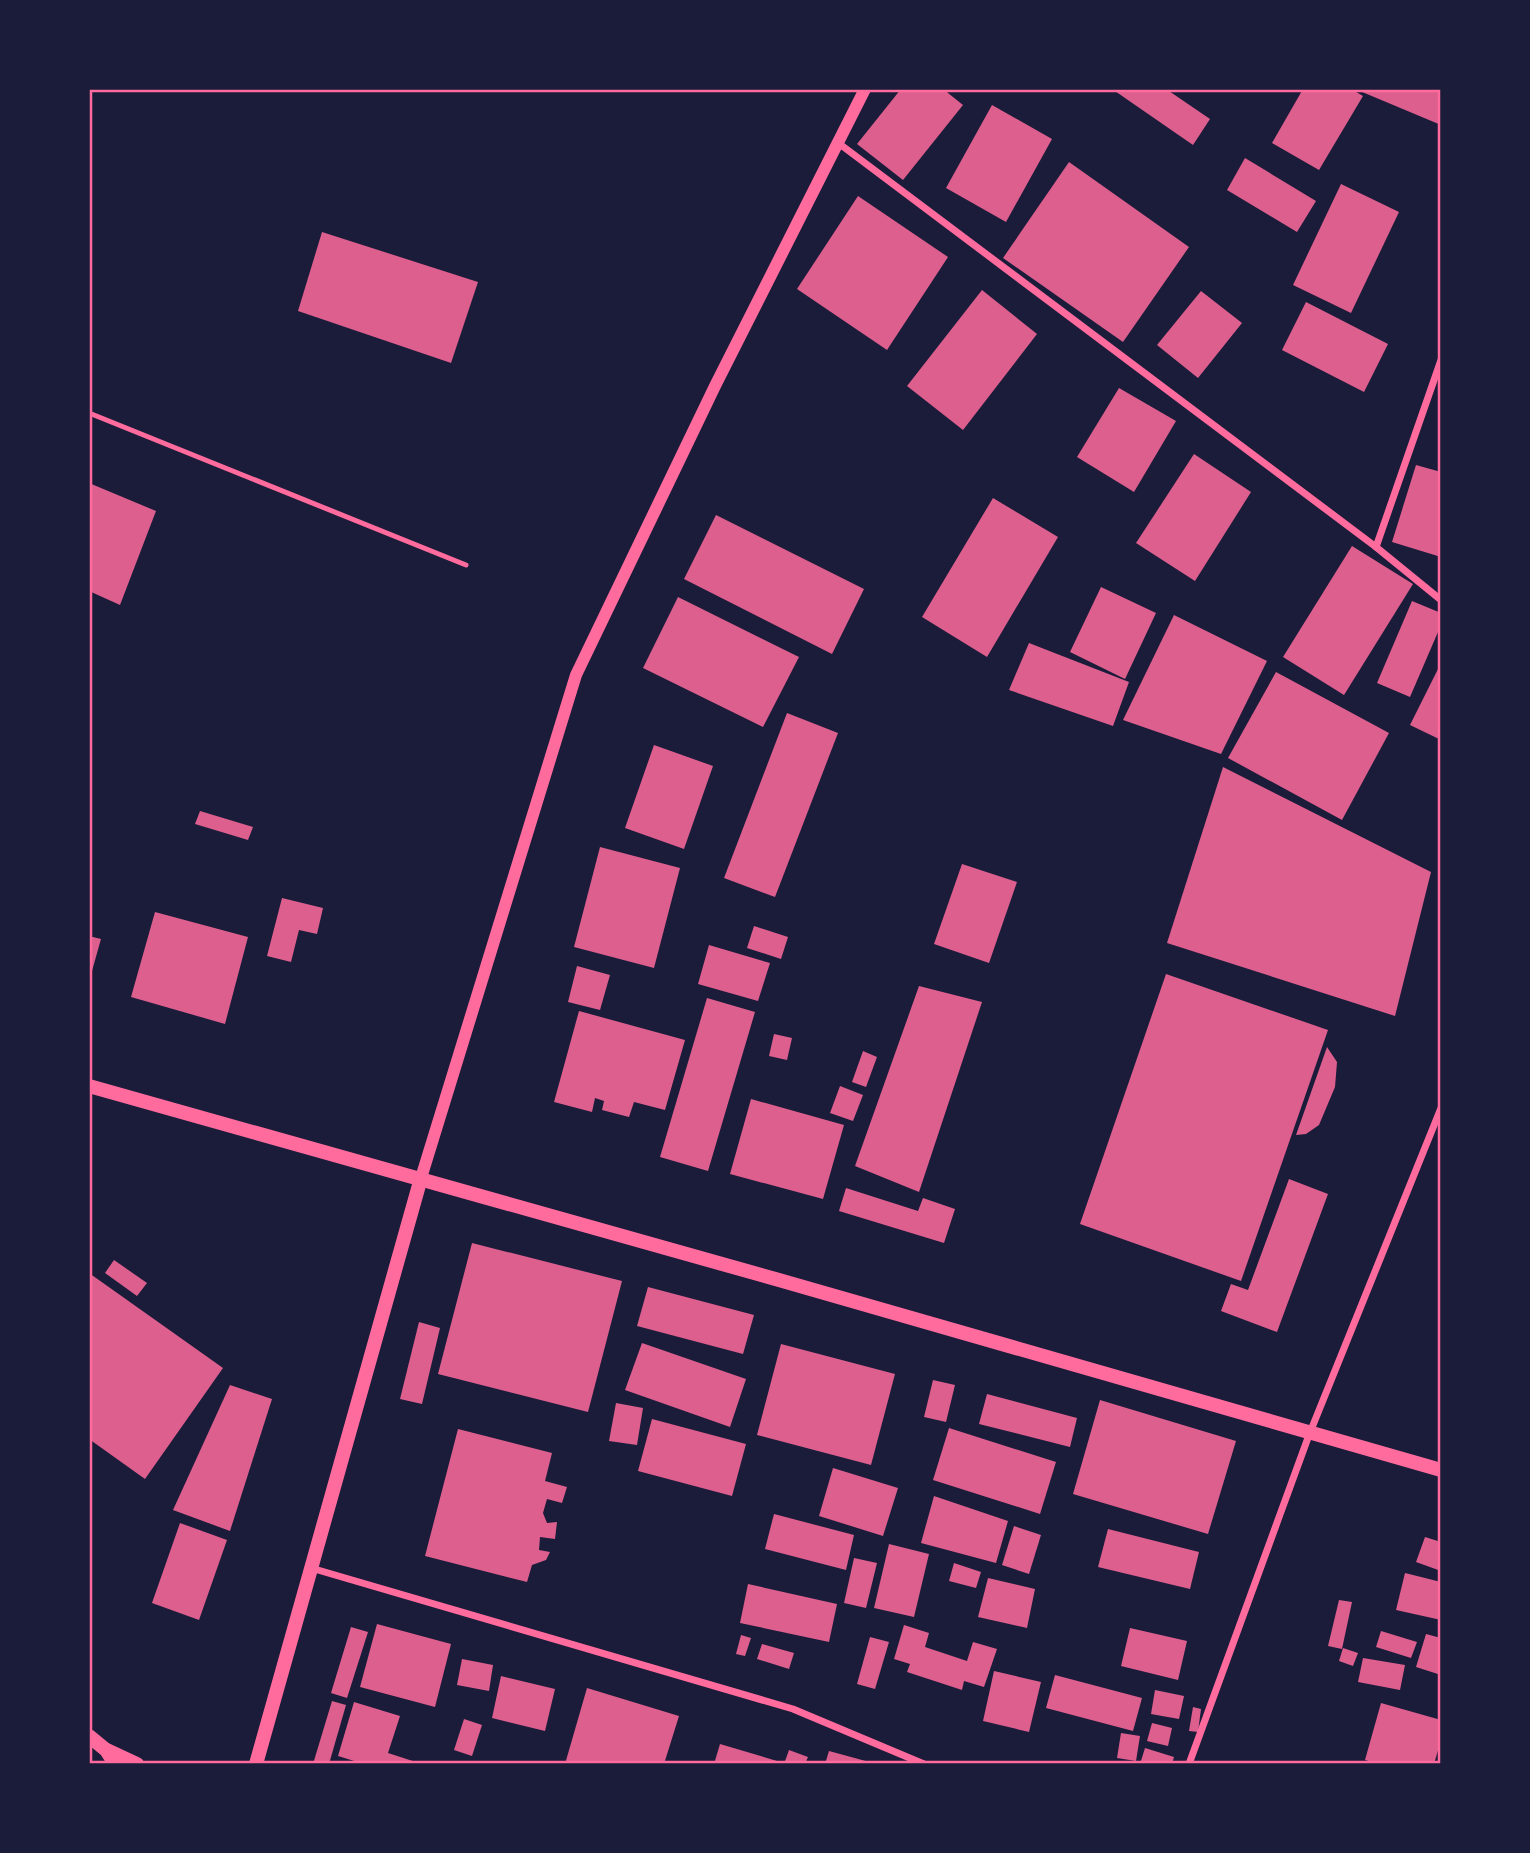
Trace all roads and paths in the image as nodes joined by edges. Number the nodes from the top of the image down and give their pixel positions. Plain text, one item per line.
1 (865, 89) edge
2 (836, 142) junction
3 (1441, 360) edge
4 (89, 414) edge
5 (1376, 547) junction
6 (466, 565) dead end
7 (1441, 600) edge
8 (89, 1086) edge
9 (1441, 1108) edge
10 (421, 1178) junction
11 (1310, 1435) junction
12 (1441, 1470) edge
13 (311, 1568) junction
14 (89, 1737) edge
15 (106, 1750) junction
16 (257, 1760) edge
17 (115, 1764) edge
18 (137, 1764) edge
19 (242, 1764) edge
20 (924, 1764) edge
21 (1189, 1764) edge

1 - 2 street
2 - 5 street
2 - 10 street
3 - 5 street
4 - 6 lane
5 - 7 street
8 - 10 main road
9 - 11 street
10 - 11 main road
10 - 13 main road
11 - 12 main road
11 - 21 street
13 - 16 main road
13 - 20 street
14 - 15 main road
15 - 17 main road
15 - 18 main road
16 - 19 main road

